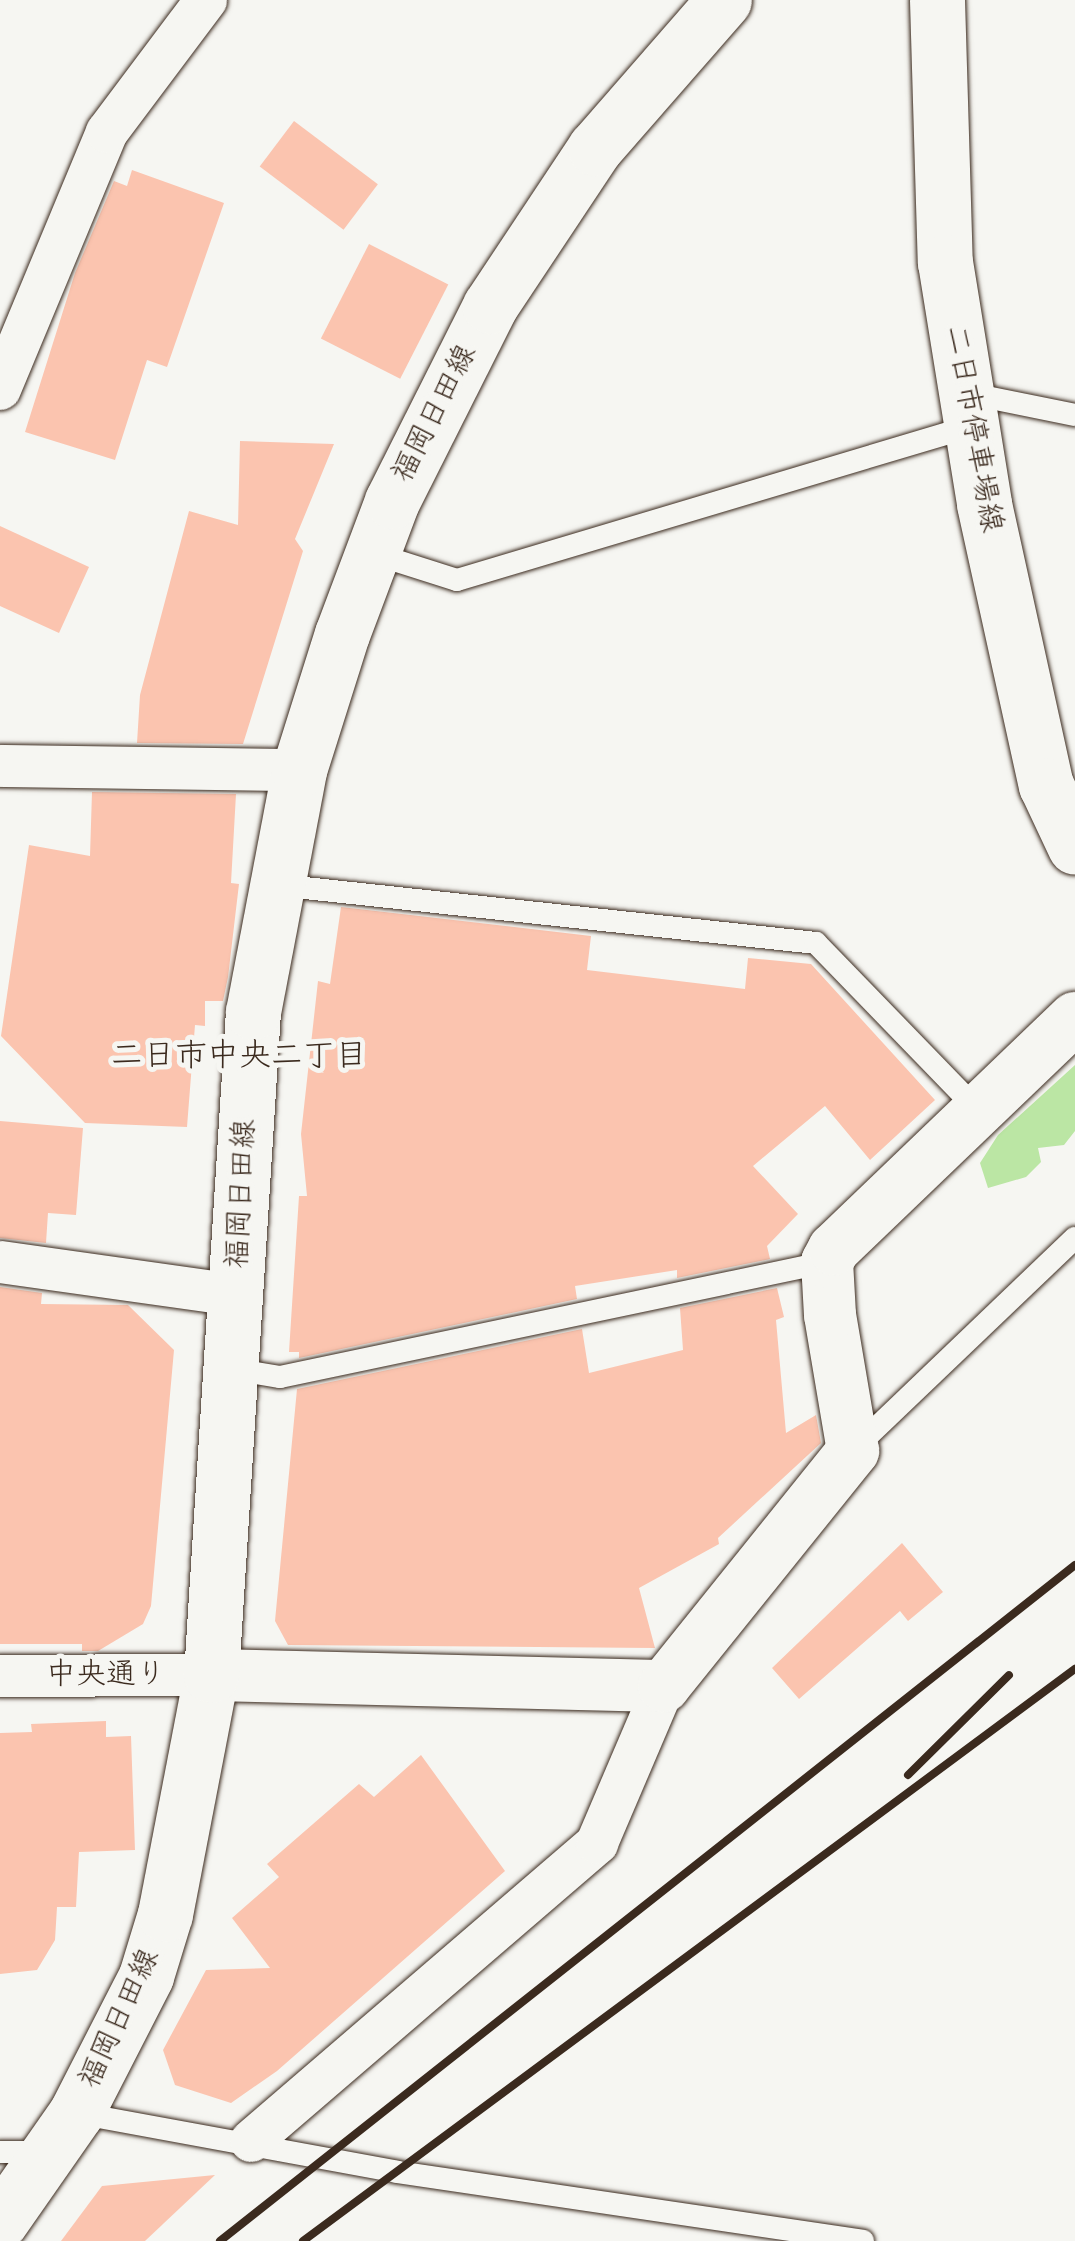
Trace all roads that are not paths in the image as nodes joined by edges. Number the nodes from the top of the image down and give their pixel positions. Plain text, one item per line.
1 (206, 0) edge
2 (724, 0) edge
3 (938, 0) edge
4 (0, 389) edge
5 (969, 409) junction
6 (1075, 415) edge
7 (372, 552) junction
8 (0, 766) edge
9 (300, 770) junction
10 (1075, 847) edge
11 (277, 885) junction
12 (1075, 1018) edge
13 (977, 1108) junction
14 (1075, 1238) edge
15 (0, 1262) edge
16 (827, 1262) junction
17 (236, 1295) junction
18 (232, 1368) junction
19 (852, 1451) junction
20 (211, 1675) junction
21 (0, 1676) edge
22 (664, 1686) junction
23 (42, 2139) edge
24 (251, 2141) junction
25 (0, 2222) edge
26 (863, 2241) edge

1 - 4 street
2 - 7 main road, 福岡日田線
3 - 5 main road, 二日市停車場線
5 - 6 lane
5 - 7 lane
5 - 10 main road, 二日市停車場線
7 - 9 main road, 福岡日田線
8 - 9 street
9 - 11 main road, 福岡日田線
11 - 13 lane
11 - 17 main road, 福岡日田線
12 - 13 street
13 - 16 street
14 - 19 lane
15 - 17 street
16 - 18 lane
16 - 19 street
17 - 18 main road, 福岡日田線
18 - 20 main road, 福岡日田線
19 - 22 street
20 - 21 street, 中央通り
20 - 22 street
20 - 23 main road, 福岡日田線
22 - 24 street
23 - 24 lane
23 - 25 main road, 福岡日田線
24 - 26 lane

